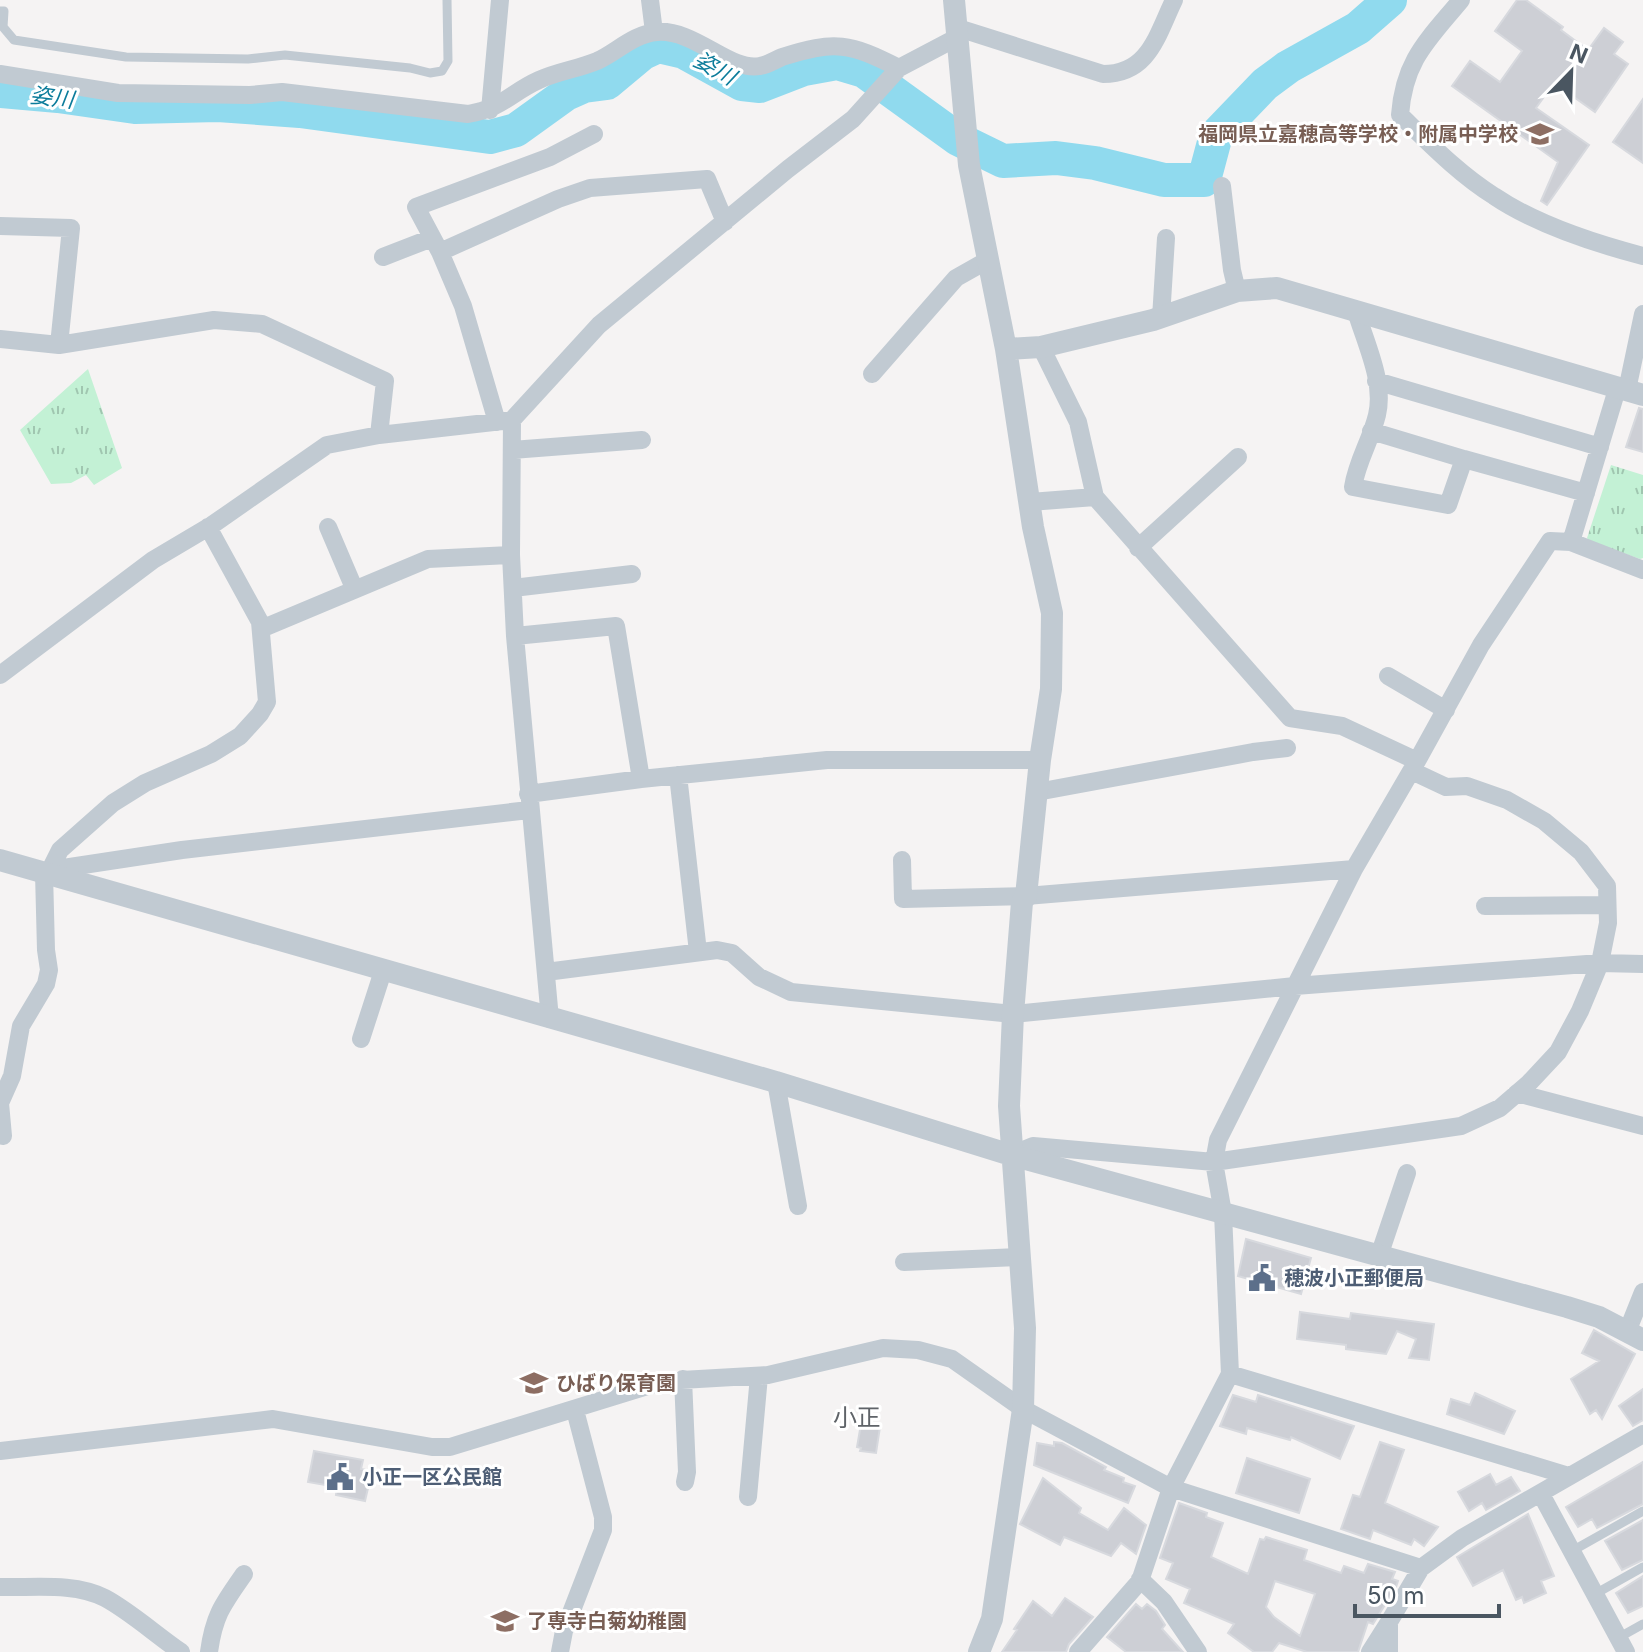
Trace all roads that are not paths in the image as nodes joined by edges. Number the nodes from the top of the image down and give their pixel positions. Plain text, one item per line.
1 (447, 0) edge
2 (500, 0) edge
3 (650, 0) edge
4 (954, 0) edge
5 (1174, 0) edge
6 (1461, 0) edge
7 (0, 11) edge
8 (654, 32) junction
9 (955, 32) junction
10 (899, 68) junction
11 (0, 74) edge
12 (490, 110) junction
13 (594, 134) dead end
14 (1222, 186) dead end
15 (725, 222) junction
16 (0, 226) edge
17 (1166, 238) dead end
18 (436, 245) junction
19 (1643, 256) edge
20 (383, 257) dead end
21 (988, 260) junction
22 (1237, 291) junction
23 (1356, 311) junction
24 (1643, 314) edge
25 (1161, 318) junction
26 (0, 339) edge
27 (59, 345) junction
28 (1041, 347) junction
29 (1006, 349) junction
30 (872, 374) dead end
31 (1376, 381) junction
32 (1629, 390) edge
33 (504, 421) junction
34 (1371, 431) junction
35 (379, 435) junction
36 (642, 440) dead end
37 (1600, 447) junction
38 (512, 450) junction
39 (1238, 457) dead end
40 (1464, 459) junction
41 (1586, 493) junction
42 (1095, 497) junction
43 (1030, 502) junction
44 (208, 527) junction
45 (328, 527) dead end
46 (1571, 542) junction
47 (1138, 548) junction
48 (511, 555) junction
49 (1643, 570) edge
50 (632, 574) dead end
51 (354, 588) junction
52 (513, 588) junction
53 (261, 629) junction
54 (515, 636) junction
55 (0, 675) edge
56 (1388, 676) dead end
57 (1446, 710) junction
58 (1287, 748) dead end
59 (1040, 760) junction
60 (1414, 766) junction
61 (678, 775) junction
62 (641, 779) junction
63 (1037, 792) junction
64 (529, 802) junction
65 (902, 860) dead end
66 (3, 863) edge
67 (1354, 869) junction
68 (47, 872) junction
69 (1026, 896) junction
70 (1607, 905) junction
71 (1485, 906) dead end
72 (698, 952) junction
73 (1600, 963) junction
74 (1643, 964) edge
75 (383, 971) junction
76 (546, 972) junction
77 (1295, 986) junction
78 (1013, 1014) junction
79 (550, 1019) junction
80 (361, 1039) dead end
81 (776, 1082) junction
82 (1517, 1093) junction
83 (1643, 1126) edge
84 (3, 1136) dead end
85 (1011, 1155) junction
86 (1214, 1162) junction
87 (1407, 1173) dead end
88 (798, 1206) dead end
89 (1223, 1213) junction
90 (1379, 1256) junction
91 (1019, 1257) junction
92 (904, 1262) dead end
93 (1643, 1292) edge
94 (1635, 1336) edge
95 (1230, 1374) junction
96 (759, 1376) junction
97 (683, 1379) junction
98 (1023, 1409) junction
99 (575, 1410) junction
100 (1643, 1434) edge
101 (0, 1451) edge
102 (1569, 1476) junction
103 (685, 1482) dead end
104 (1171, 1488) junction
105 (1541, 1494) junction
106 (748, 1497) dead end
107 (1643, 1511) edge
108 (1572, 1551) junction
109 (1643, 1567) edge
110 (1421, 1568) junction
111 (244, 1574) dead end
112 (1140, 1579) junction
113 (0, 1587) edge
114 (1595, 1594) junction
115 (1389, 1622) junction
116 (1643, 1624) edge
117 (1622, 1645) edge
118 (181, 1652) edge
119 (209, 1652) edge
120 (560, 1652) edge
121 (979, 1652) edge
122 (1078, 1652) edge
123 (1198, 1652) edge
124 (1370, 1652) edge
125 (1389, 1652) edge

1 - 7 lane
2 - 12 street
3 - 8 street
4 - 9 street
5 - 9 street
6 - 19 street
8 - 10 street
8 - 12 street
9 - 10 street
9 - 21 street
10 - 15 street
11 - 12 street
13 - 18 street
14 - 22 street
15 - 18 street
15 - 33 street
16 - 27 street
17 - 25 street
18 - 20 street
18 - 33 street
21 - 29 street
21 - 30 street
22 - 23 street
22 - 25 street
23 - 31 street
23 - 32 street
24 - 32 street
25 - 28 street
26 - 27 street
27 - 35 street
28 - 29 street
28 - 42 street
29 - 43 street
31 - 34 street
31 - 37 street
32 - 37 street
33 - 35 street
33 - 38 street
34 - 40 street
34 - 40 street
35 - 44 street
36 - 38 street
37 - 41 street
38 - 48 street
39 - 47 street
40 - 41 street
41 - 46 street
42 - 43 street
42 - 47 street
43 - 59 street
44 - 53 street
44 - 55 street
45 - 51 street
46 - 49 street
46 - 57 street
47 - 60 street
48 - 51 street
48 - 52 street
50 - 52 street
51 - 53 street
52 - 54 street
53 - 68 street
54 - 62 street
54 - 64 street
56 - 57 street
57 - 60 street
58 - 63 street
59 - 61 street
59 - 63 street
60 - 67 street
60 - 70 street
61 - 62 street
61 - 72 street
62 - 64 street
63 - 69 street
64 - 68 street
64 - 76 street
65 - 69 street
66 - 68 street
67 - 69 street
67 - 77 street
68 - 75 street
68 - 84 street
69 - 78 street
70 - 71 street
70 - 73 street
72 - 76 street
72 - 78 street
73 - 74 street
73 - 77 street
73 - 82 street
75 - 79 street
75 - 80 street
76 - 79 street
77 - 78 street
77 - 86 street
78 - 85 street
79 - 81 street
81 - 85 street
81 - 88 street
82 - 83 street
82 - 86 street
85 - 86 street
85 - 89 street
85 - 91 street
86 - 89 street
87 - 90 street
89 - 90 street
89 - 95 street
90 - 94 street
91 - 92 street
91 - 98 street
93 - 94 street
95 - 102 street
95 - 104 street
96 - 97 street
96 - 98 street
96 - 106 street
97 - 99 street
97 - 103 street
98 - 104 street
98 - 121 street
99 - 101 street
99 - 120 street
100 - 102 street
102 - 105 street
104 - 110 street
104 - 112 street
105 - 108 street
105 - 110 street
107 - 108 lane
108 - 114 street
109 - 114 lane
110 - 115 street
111 - 119 street
112 - 122 street
112 - 123 street
113 - 118 street
114 - 117 street
115 - 124 street
115 - 125 street
116 - 117 lane

